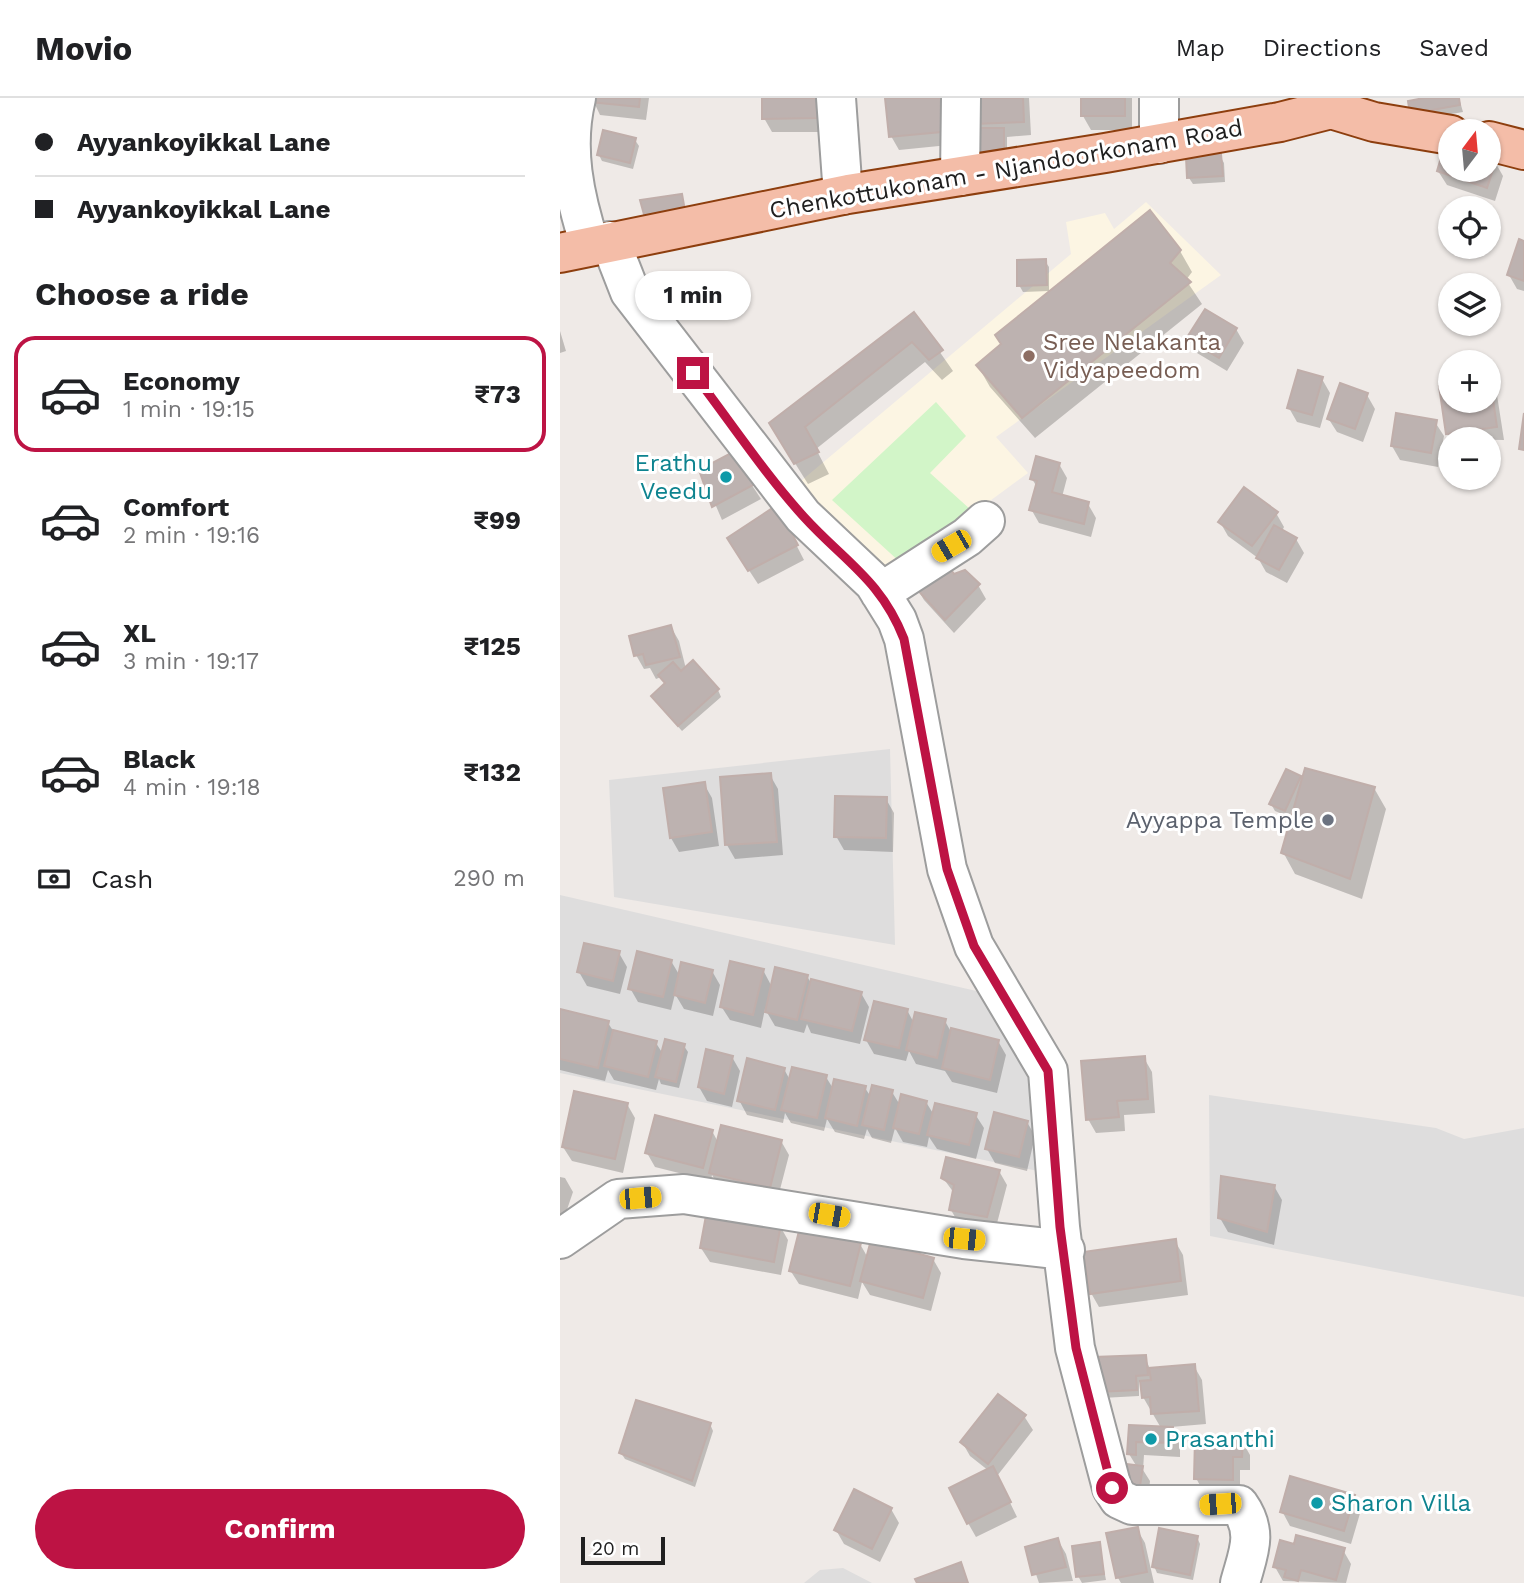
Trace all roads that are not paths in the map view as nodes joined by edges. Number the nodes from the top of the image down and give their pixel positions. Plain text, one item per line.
1 (576, 98) edge
2 (836, 98) edge
3 (961, 98) edge
4 (1159, 98) edge
5 (1340, 103) edge
6 (1438, 133) edge
7 (1159, 144) junction
8 (1502, 144) edge
9 (1524, 150) edge
10 (960, 176) junction
11 (843, 195) junction
12 (587, 246) edge
13 (985, 521) dead end
14 (880, 593) junction
15 (560, 1239) edge
16 (1065, 1251) junction
17 (1240, 1583) edge

1 - 12 street
2 - 11 street
3 - 10 street
4 - 7 street
5 - 6 main road, Chenkottukonam - Njandoorkonam Road
5 - 7 main road, Chenkottukonam - Njandoorkonam Road
7 - 10 main road, Chenkottukonam - Njandoorkonam Road
8 - 9 main road
10 - 11 main road, Chenkottukonam - Njandoorkonam Road
11 - 12 main road, Chenkottukonam - Njandoorkonam Road
12 - 14 street
13 - 14 street
14 - 16 street
15 - 16 street
16 - 17 street

